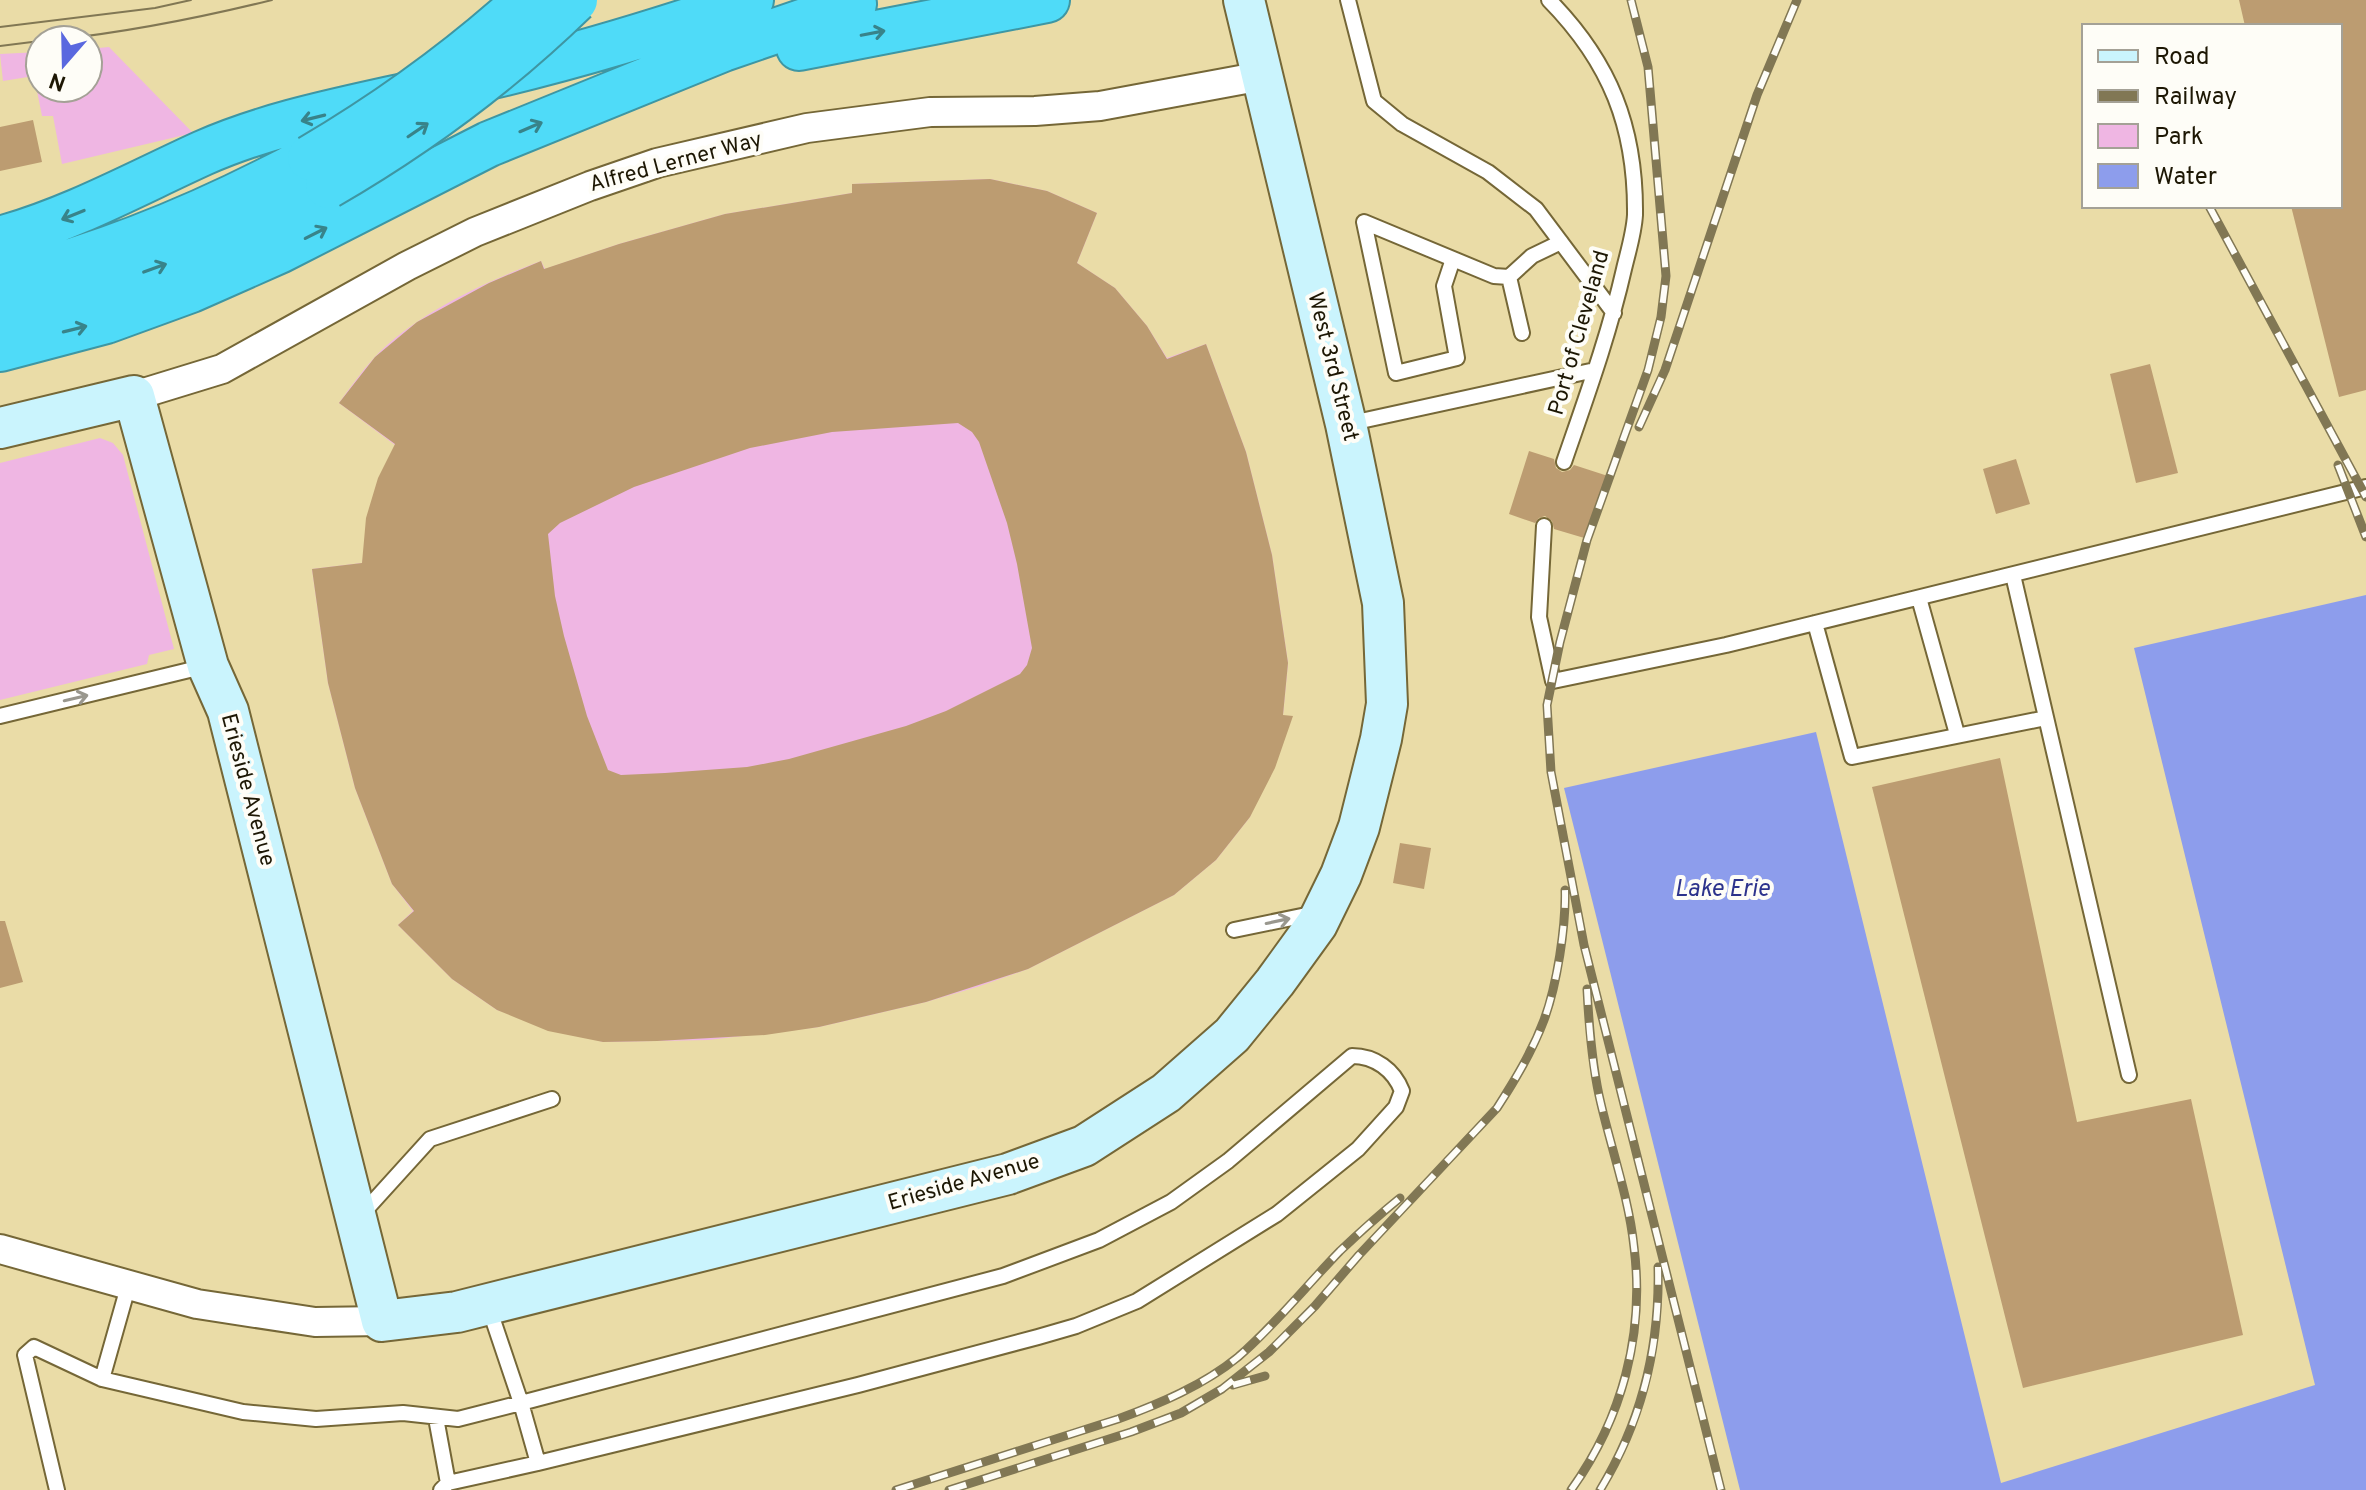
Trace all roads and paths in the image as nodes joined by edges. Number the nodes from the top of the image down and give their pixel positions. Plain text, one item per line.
1 (526, 0) edge
2 (575, 0) edge
3 (751, 0) edge
4 (1047, 0) edge
5 (1244, 0) edge
6 (1348, 0) edge
7 (1549, 0) edge
8 (860, 3) edge
9 (553, 62) junction
10 (1262, 76) junction
11 (607, 97) junction
12 (319, 172) junction
13 (0, 239) edge
14 (1561, 242) junction
15 (1453, 259) junction
16 (1509, 277) junction
17 (0, 281) edge
18 (1614, 313) junction
19 (0, 315) edge
20 (1522, 333) dead end
21 (0, 349) edge
22 (1595, 370) junction
23 (134, 396) junction
24 (1346, 424) junction
25 (0, 428) edge
26 (1564, 462) dead end
27 (2366, 487) edge
28 (1544, 526) dead end
29 (2013, 575) junction
30 (1919, 598) junction
31 (1815, 623) junction
32 (208, 666) junction
33 (0, 716) edge
34 (2046, 718) junction
35 (1957, 734) junction
36 (1381, 739) joint
37 (1323, 911) junction
38 (1234, 930) dead end
39 (2129, 1075) dead end
40 (552, 1099) dead end
41 (356, 1220) junction
42 (0, 1249) edge
43 (128, 1287) junction
44 (488, 1304) junction
45 (382, 1321) junction
46 (102, 1379) junction
47 (521, 1403) junction
48 (436, 1418) junction
49 (538, 1463) junction
50 (445, 1486) edge
51 (57, 1490) edge

1 - 12 highway, bridge
12 -> 2 highway, bridge
3 - 9 highway
11 -> 4 highway
5 - 10 street, West 3rd Street
6 - 14 lane
7 - 18 lane, Port of Cleveland
8 - 9 highway
8 - 11 highway
9 -> 13 highway
10 - 23 street, Alfred Lerner Way
10 - 24 street, West 3rd Street
21 -> 11 highway
12 - 17 highway
19 -> 12 highway
14 - 16 lane
14 - 18 lane
15 - 15 lane
15 - 16 lane
16 - 20 lane
18 - 22 lane, Port of Cleveland
22 - 24 lane
22 - 26 lane, Port of Cleveland
23 - 25 street
23 - 32 street, Erieside Avenue
24 - 36 street, West 3rd Street
27 - 29 lane
28 - 31 lane
29 - 30 lane
29 - 34 lane
30 - 31 lane
30 - 35 lane
31 - 35 lane
33 -> 32 lane
32 - 41 street, Erieside Avenue
34 - 35 lane
34 - 39 lane
36 - 37 street, Erieside Avenue
38 -> 37 lane
37 - 44 street, Erieside Avenue
40 - 41 lane
41 - 45 street, Erieside Avenue
42 - 43 street, Erieside Avenue
43 - 45 street, Erieside Avenue
43 - 46 lane
44 - 45 street, Erieside Avenue
44 - 47 lane
46 - 48 lane
46 - 51 lane
47 - 48 lane
47 - 49 lane
47 - 49 lane
48 - 50 lane
49 - 50 lane

